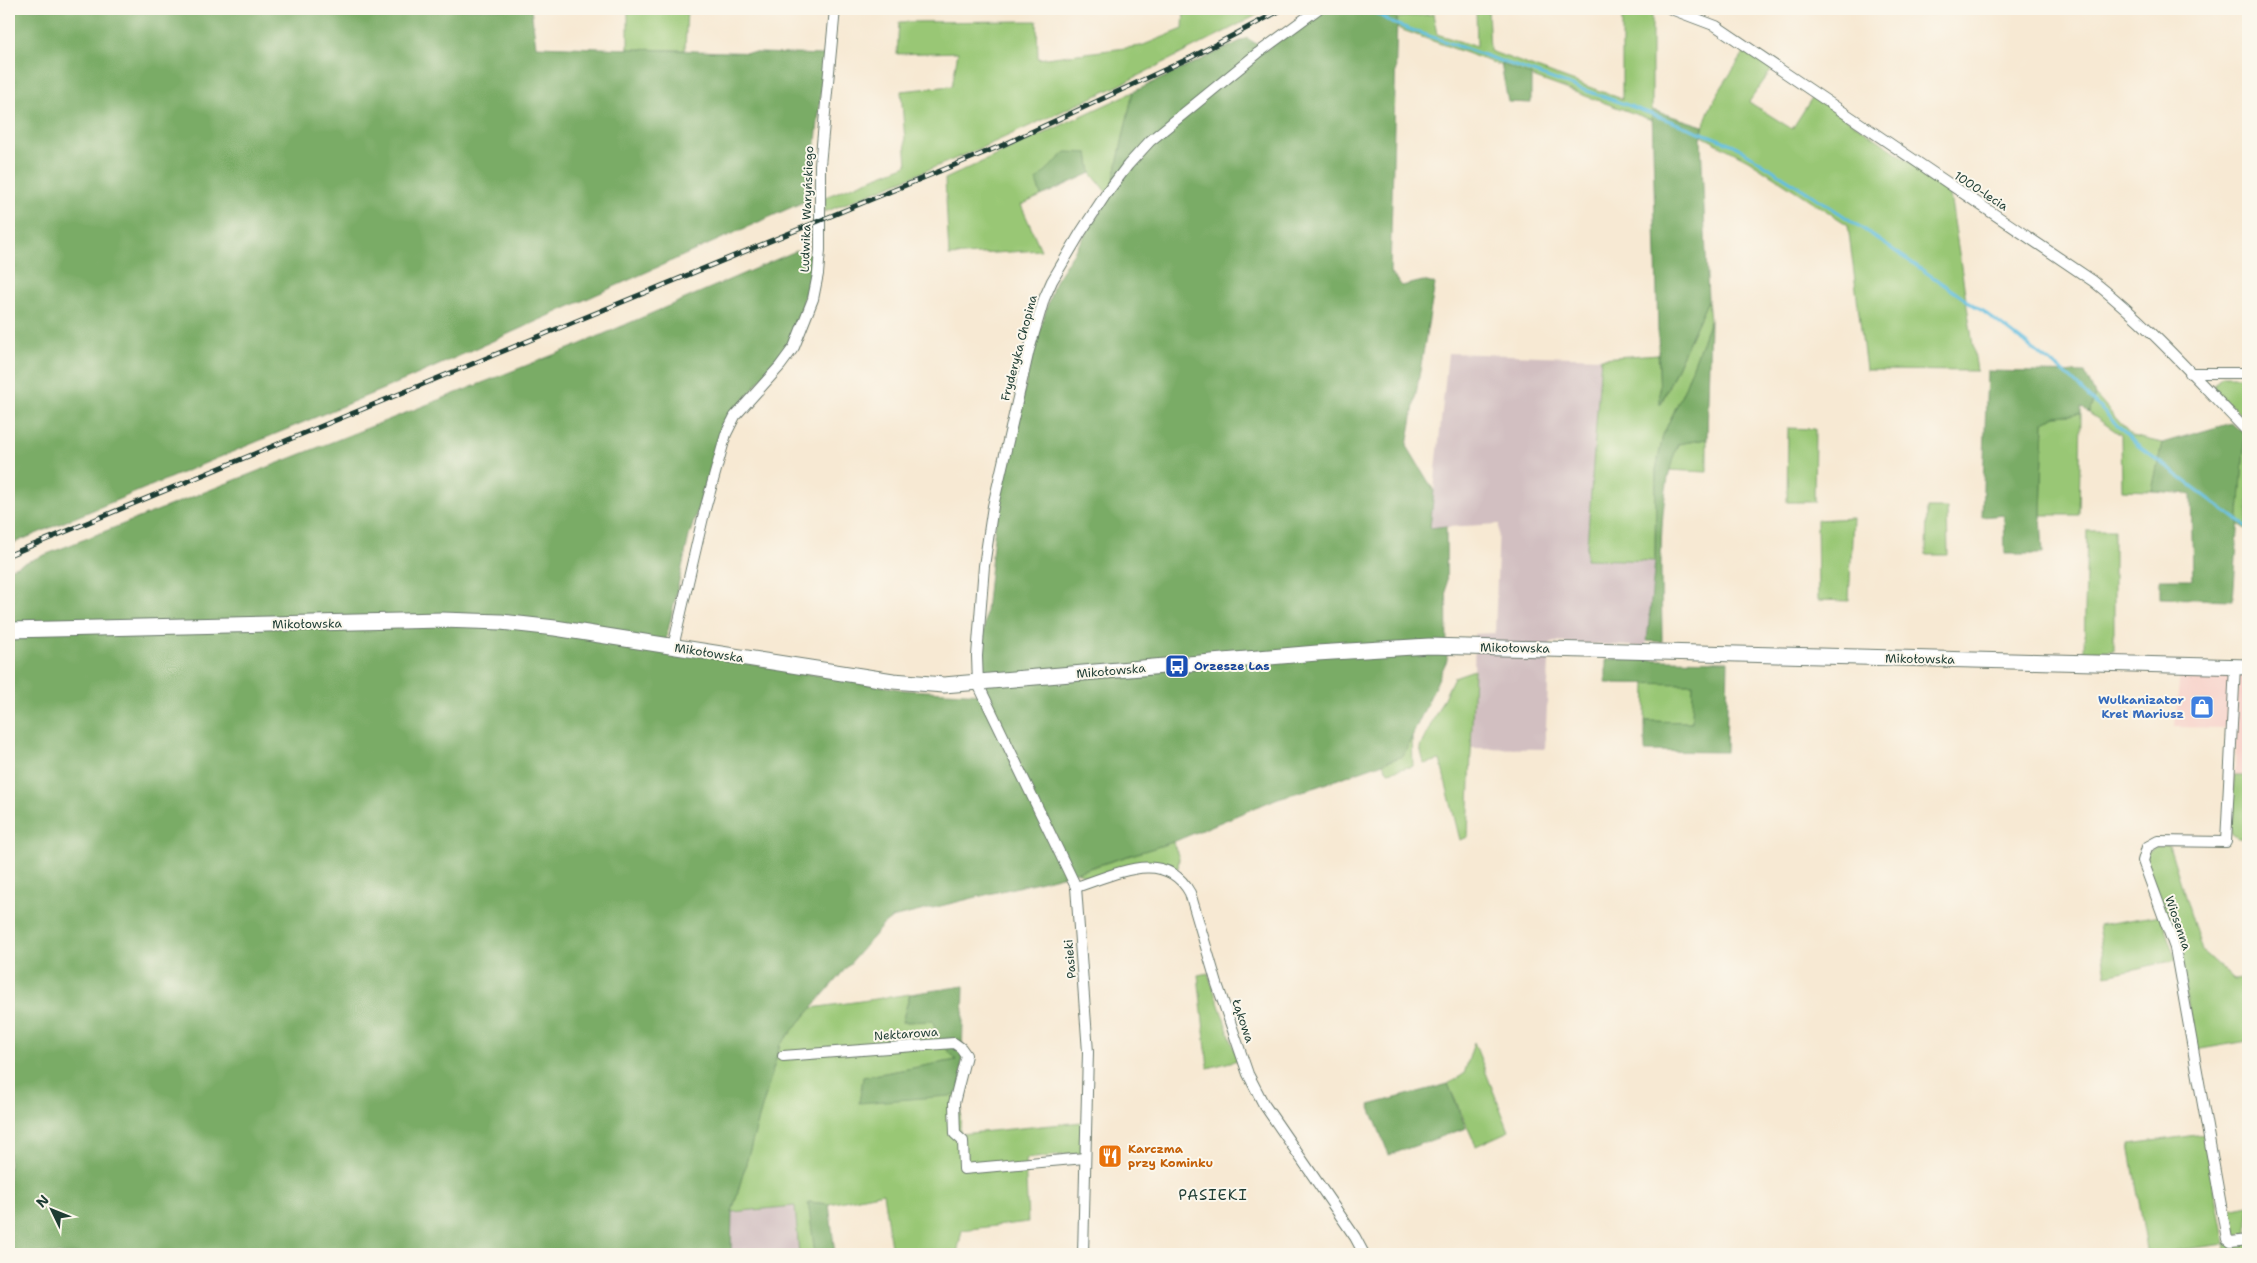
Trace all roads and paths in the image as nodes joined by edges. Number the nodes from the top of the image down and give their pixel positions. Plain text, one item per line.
1 (835, 9) edge
2 (1318, 9) edge
3 (1672, 9) edge
4 (2190, 373) junction
5 (2248, 373) edge
6 (2248, 432) edge
7 (9, 630) edge
8 (673, 647) junction
9 (2242, 666) edge
10 (978, 684) junction
11 (1076, 887) junction
12 (783, 1056) dead end
13 (1085, 1158) junction
14 (2248, 1240) edge
15 (1083, 1254) edge
16 (1364, 1254) edge

1 - 8 street, Ludwika Waryńskiego
2 - 10 street, Fryderyka Chopina
3 - 4 street, 1000-lecia
4 - 5 street
4 - 6 street, 1000-lecia
7 - 8 main road, Mikołowska
8 - 10 main road, Mikołowska
9 - 10 main road, Mikołowska
9 - 14 street, Wiosenna
10 - 11 street, Pasieki
11 - 13 street, Pasieki
11 - 16 street, Łąkowa
12 - 13 street, Nektarowa
13 - 15 street, Pasieki

